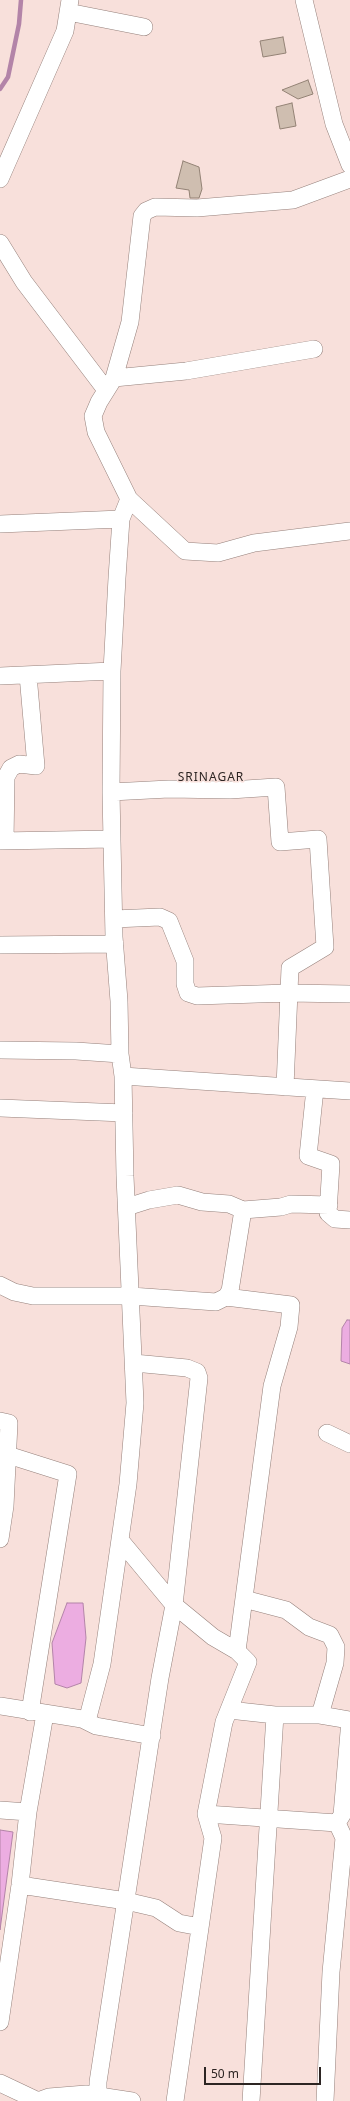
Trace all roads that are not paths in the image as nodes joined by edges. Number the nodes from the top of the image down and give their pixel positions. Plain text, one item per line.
1 (304, 0) edge
2 (69, 6) edge
3 (144, 27) dead end
4 (350, 165) edge
5 (0, 179) edge
6 (350, 179) edge
7 (0, 244) edge
8 (314, 349) dead end
9 (106, 391) junction
10 (129, 499) junction
11 (120, 519) junction
12 (0, 524) edge
13 (350, 531) edge
14 (112, 671) junction
15 (28, 674) junction
16 (0, 676) edge
17 (111, 792) junction
18 (112, 839) junction
19 (2, 841) edge
20 (114, 919) junction
21 (115, 944) junction
22 (0, 945) edge
23 (288, 992) junction
24 (350, 994) edge
25 (0, 1050) edge
26 (120, 1054) junction
27 (123, 1076) junction
28 (285, 1087) junction
29 (315, 1089) junction
30 (350, 1091) edge
31 (0, 1108) edge
32 (124, 1113) junction
33 (329, 1206) junction
34 (127, 1207) junction
35 (243, 1210) junction
36 (350, 1220) edge
37 (0, 1285) edge
38 (130, 1296) junction
39 (226, 1297) junction
40 (134, 1363) junction
41 (0, 1421) edge
42 (326, 1433) dead end
43 (350, 1444) edge
44 (8, 1455) junction
45 (0, 1539) edge
46 (120, 1540) junction
47 (244, 1599) junction
48 (174, 1605) junction
49 (237, 1652) junction
50 (0, 1706) edge
51 (229, 1710) junction
52 (38, 1713) junction
53 (275, 1715) junction
54 (320, 1715) junction
55 (350, 1720) edge
56 (87, 1721) junction
57 (152, 1736) junction
58 (0, 1810) edge
59 (28, 1812) junction
60 (206, 1814) junction
61 (268, 1818) junction
62 (337, 1823) junction
63 (20, 1885) junction
64 (126, 1901) junction
65 (200, 1927) junction
66 (3, 1984) edge
67 (0, 2022) edge
68 (0, 2083) edge
69 (98, 2095) junction
70 (38, 2101) edge
71 (130, 2101) edge
72 (175, 2101) edge
73 (251, 2101) edge
74 (325, 2101) edge

1 - 4 street
2 - 3 street
2 - 5 street
6 - 9 street
7 - 9 street
8 - 9 street
9 - 10 street
10 - 11 street
10 - 13 street
11 - 12 street
11 - 14 street
14 - 15 street
14 - 17 street
15 - 16 street
15 - 19 street
17 - 18 street
17 - 23 street
18 - 19 street
18 - 20 street
20 - 21 street
20 - 23 street
21 - 22 street
21 - 26 street
23 - 24 street
23 - 28 street
25 - 26 street
26 - 27 street
27 - 28 street
27 - 32 street
28 - 29 street
29 - 30 street
29 - 33 street
31 - 32 street
32 - 34 street
33 - 35 street
33 - 36 street
34 - 35 street
34 - 38 street
35 - 39 street
37 - 38 street
38 - 39 street
38 - 40 street
39 - 47 street
40 - 46 street
40 - 48 street
41 - 44 street
42 - 43 street
44 - 45 street
44 - 52 street
46 - 48 street
46 - 56 street
47 - 49 street
47 - 54 street
48 - 49 street
48 - 57 street
49 - 51 street
50 - 52 street
51 - 53 street
51 - 60 street
52 - 56 street
52 - 59 street
53 - 54 street
53 - 61 street
54 - 55 street
55 - 62 street
56 - 57 street
57 - 64 street
58 - 59 street
59 - 63 street
60 - 61 street
60 - 65 street
61 - 62 street
61 - 73 street
62 - 74 street
63 - 64 street
63 - 66 street
64 - 65 street
64 - 69 street
65 - 72 street
66 - 67 street
68 - 70 street
69 - 70 street
69 - 71 street

